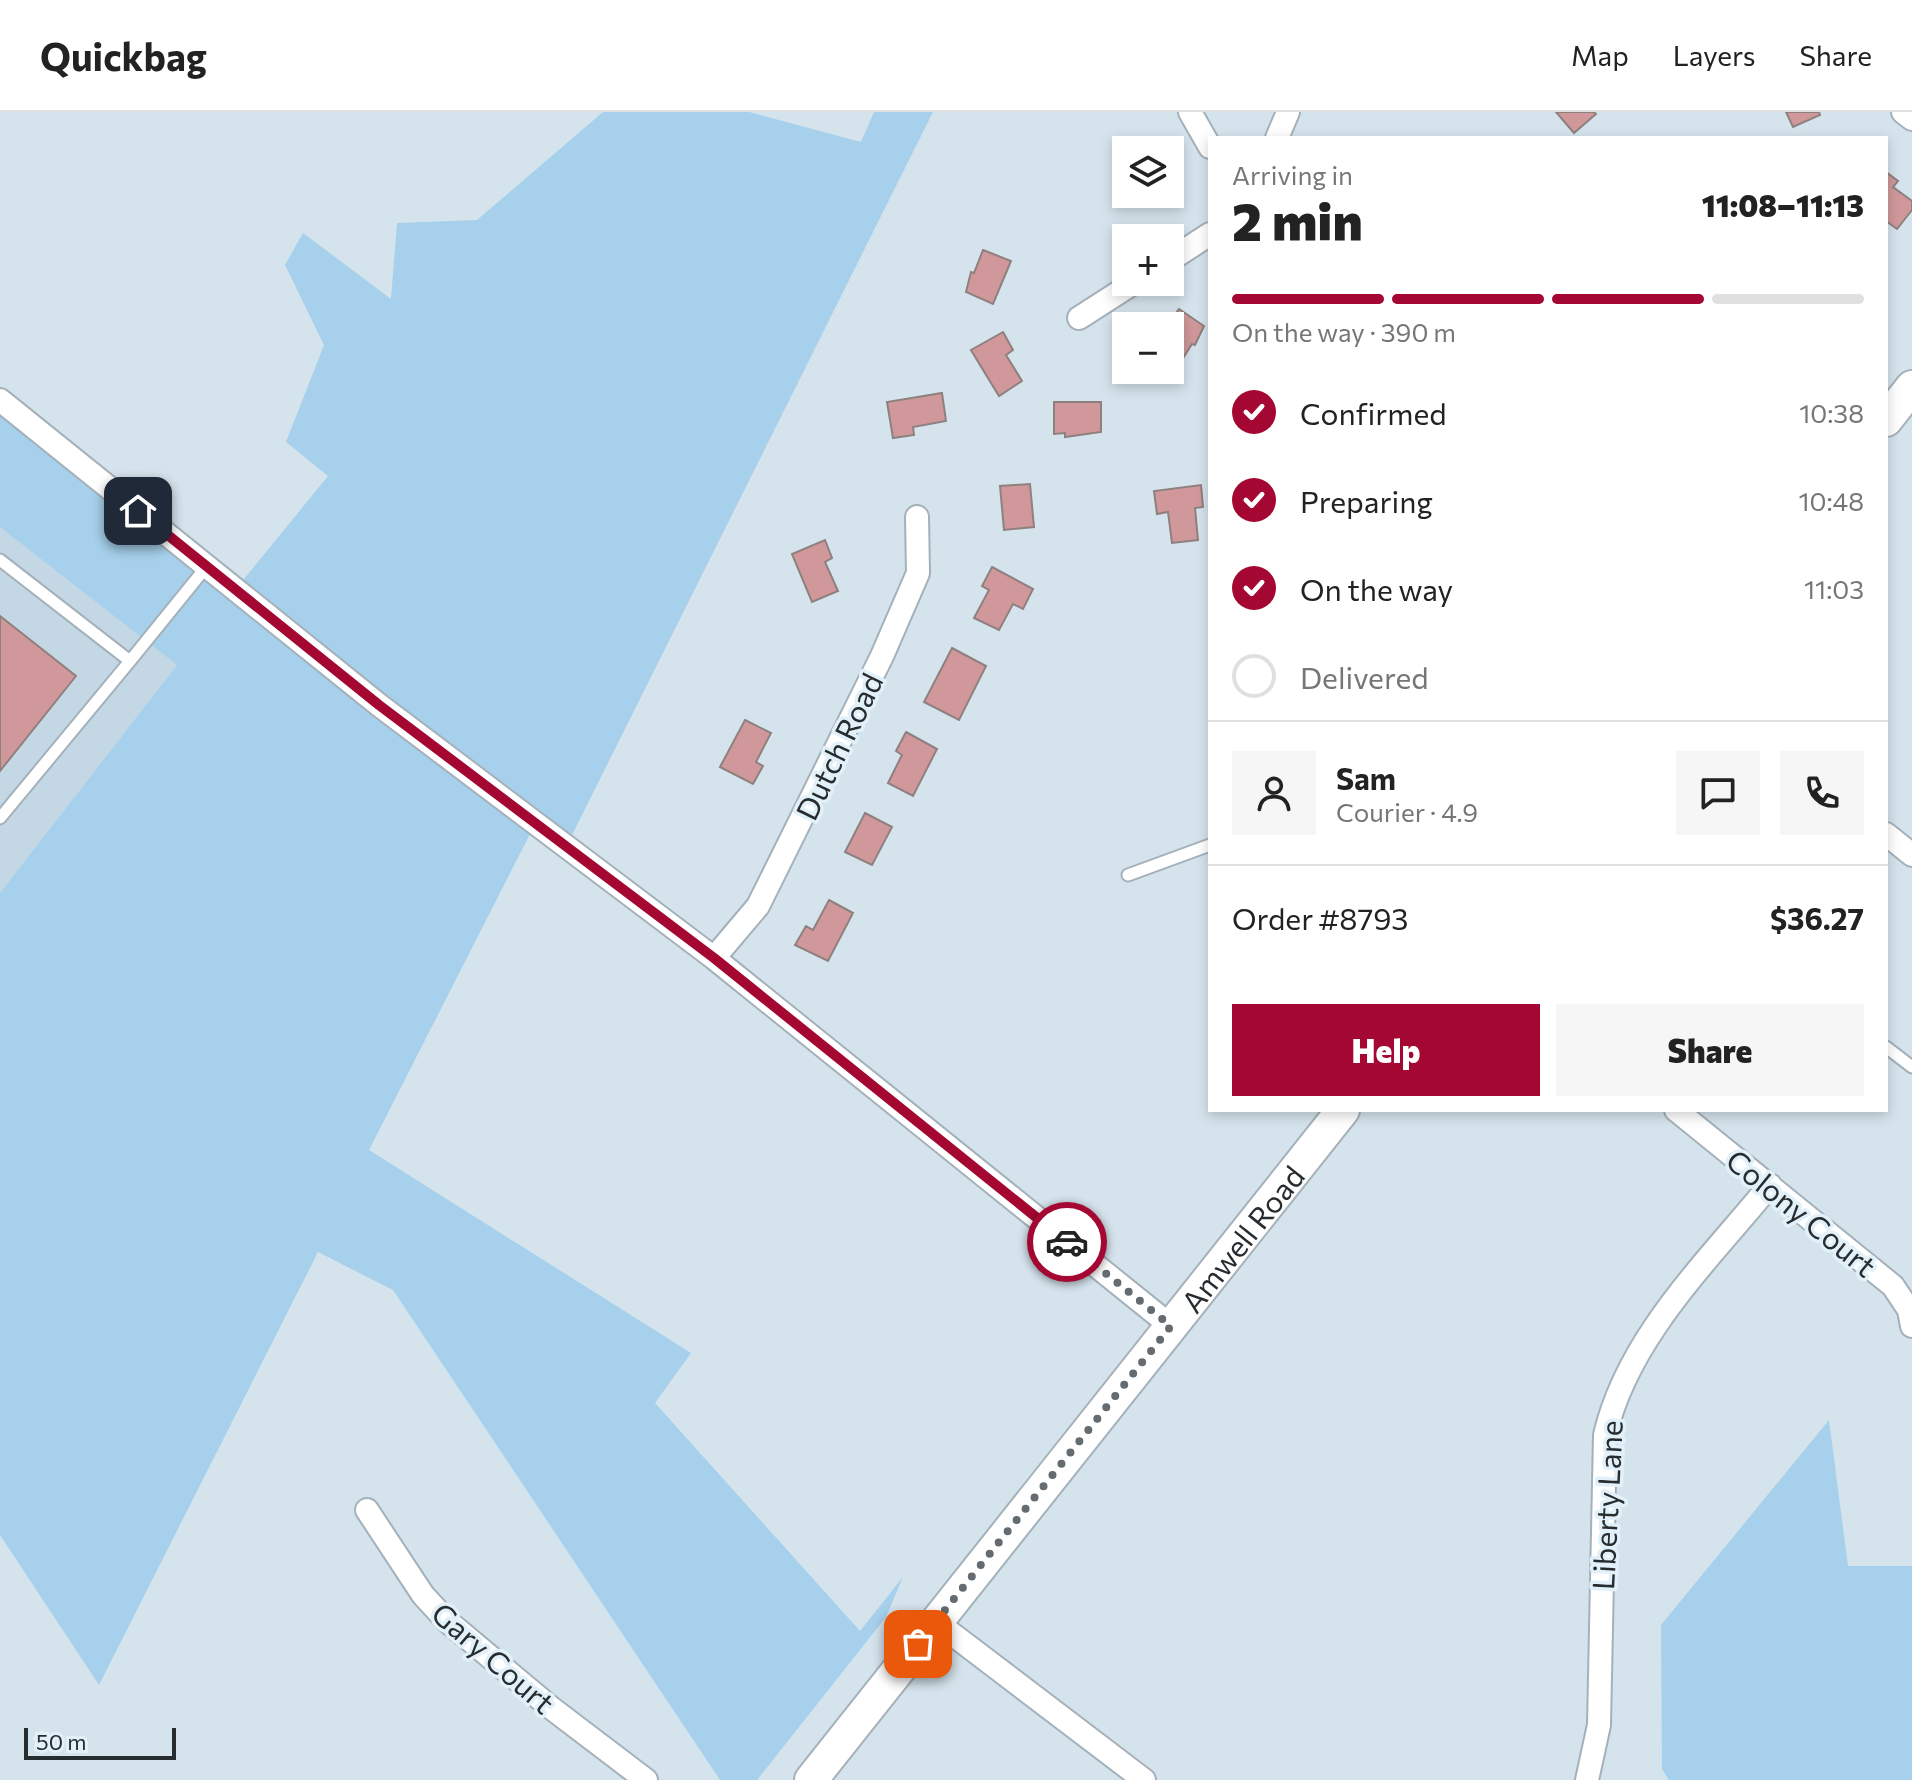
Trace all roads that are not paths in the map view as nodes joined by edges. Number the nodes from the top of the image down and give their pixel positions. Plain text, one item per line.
1 (1190, 112) edge
2 (1288, 112) edge
3 (1903, 112) edge
4 (1912, 119) edge
5 (1278, 136) edge
6 (1208, 144) edge
7 (1208, 235) edge
8 (1184, 251) edge
9 (1113, 296) edge
10 (1079, 318) dead end
11 (1912, 387) edge
12 (0, 400) edge
13 (1888, 417) edge
14 (917, 517) dead end
15 (0, 560) edge
16 (207, 566) junction
17 (130, 661) junction
18 (0, 818) edge
19 (1888, 836) edge
20 (1208, 846) edge
21 (1912, 855) edge
22 (1128, 875) dead end
23 (714, 958) junction
24 (1888, 1049) edge
25 (1912, 1067) edge
26 (1341, 1112) edge
27 (1679, 1112) edge
28 (1770, 1185) junction
29 (1171, 1326) junction
30 (1912, 1326) edge
31 (367, 1510) dead end
32 (935, 1621) junction
33 (646, 1780) edge
34 (811, 1780) edge
35 (1144, 1780) edge
36 (1587, 1780) edge

1 - 6 street
2 - 5 street
3 - 4 street
7 - 8 street
9 - 10 street
11 - 13 main road
12 - 16 street
14 - 23 street, Dutch Road
15 - 17 lane
16 - 17 lane
16 - 23 street
17 - 18 lane
19 - 21 street
20 - 22 lane
23 - 29 street
24 - 25 lane
26 - 29 main road, Amwell Road
27 - 28 street, Colony Court
28 - 30 street, Colony Court
28 - 36 street, Liberty Lane
29 - 32 main road, Amwell Road
31 - 33 street, Gary Court
32 - 34 main road, Amwell Road
32 - 35 street

